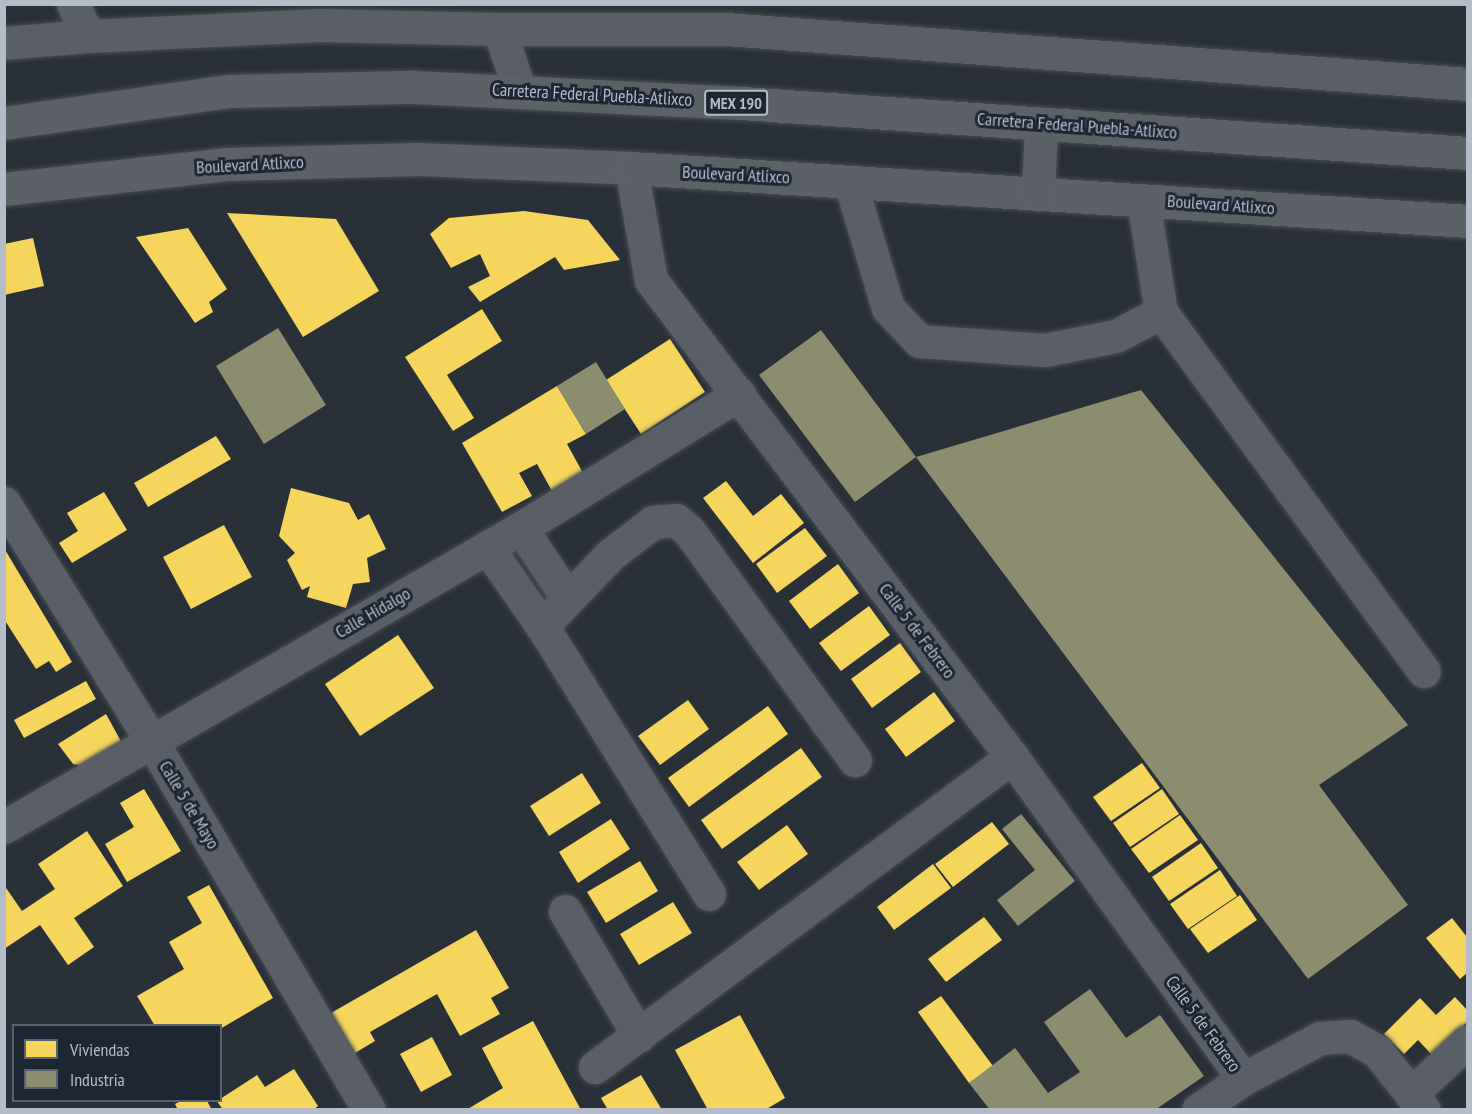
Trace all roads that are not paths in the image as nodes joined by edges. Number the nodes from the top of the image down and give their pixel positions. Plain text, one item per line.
1 (73, 4) edge
2 (325, 15) edge
3 (499, 29) junction
4 (88, 36) junction
5 (4, 44) edge
6 (1467, 84) edge
7 (520, 91) junction
8 (4, 123) edge
9 (1041, 124) junction
10 (1467, 153) edge
11 (631, 168) junction
12 (850, 182) junction
13 (5, 190) edge
14 (1038, 194) junction
15 (1143, 200) junction
16 (1467, 220) edge
17 (1161, 312) junction
18 (739, 394) junction
19 (4, 504) edge
20 (521, 528) junction
21 (487, 547) junction
22 (568, 599) junction
23 (542, 626) junction
24 (1424, 671) dead end
25 (151, 740) junction
26 (1012, 757) junction
27 (855, 760) dead end
28 (4, 827) edge
29 (709, 894) dead end
30 (565, 911) dead end
31 (639, 1036) junction
32 (1467, 1041) edge
33 (596, 1067) dead end
34 (1243, 1079) junction
35 (1418, 1101) edge
36 (369, 1110) edge
37 (1198, 1110) edge

1 - 4 street
2 - 3 street
2 - 4 street
3 - 6 street
3 - 7 street
4 - 5 street
7 - 8 main road, Carretera Federal Puebla-Atlixco / MEX 190
7 - 9 main road, Carretera Federal Puebla-Atlixco / MEX 190
9 - 10 main road, Carretera Federal Puebla-Atlixco / MEX 190
9 - 14 main road
11 - 12 main road, Boulevard Atlixco
11 - 13 main road, Boulevard Atlixco
11 - 18 street, Calle 5 de Febrero
12 - 14 main road, Boulevard Atlixco
12 - 17 street
14 - 15 main road, Boulevard Atlixco
15 - 16 main road, Boulevard Atlixco
15 - 17 street
17 - 24 street
18 - 20 street, Calle Hidalgo
18 - 26 street, Calle 5 de Febrero
19 - 25 street, Calle 5 de Mayo
20 - 21 street, Calle Hidalgo
20 - 22 street
21 - 23 street
21 - 25 street, Calle Hidalgo
22 - 23 street
22 - 27 street
23 - 29 street
25 - 28 street, Calle Hidalgo
25 - 36 street, Calle 5 de Mayo
26 - 31 street
26 - 34 street, Calle 5 de Febrero
30 - 31 street
31 - 33 street
32 - 35 street
34 - 35 street
34 - 37 street

